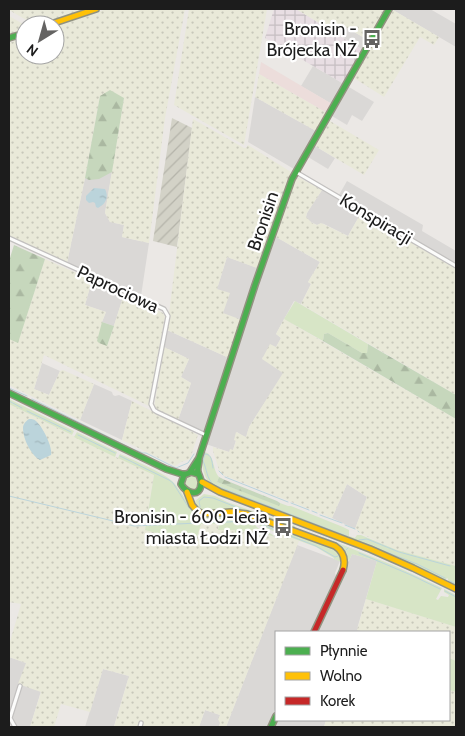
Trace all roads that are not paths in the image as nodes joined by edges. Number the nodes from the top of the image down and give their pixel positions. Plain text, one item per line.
1 (96, 9) edge
2 (389, 9) edge
3 (65, 19) edge
4 (296, 172) junction
5 (9, 238) edge
6 (456, 266) edge
7 (9, 393) edge
8 (206, 435) junction
9 (199, 458) junction
10 (166, 469) junction
11 (188, 473) junction
12 (198, 474) junction
13 (181, 481) junction
14 (202, 482) junction
15 (197, 490) junction
16 (187, 492) junction
17 (220, 492) junction
18 (194, 507) junction
19 (456, 589) edge
20 (314, 631) edge
21 (20, 686) dead end
22 (15, 727) edge

1 - 3 street
2 - 4 street, Bronisin
4 - 6 street, Konspiracji
4 - 8 street, Bronisin
5 - 8 street, Paprociowa
7 - 10 street
8 - 9 street, Bronisin
9 - 11 street, Bronisin
9 - 12 street, Bronisin
10 - 11 street
10 - 13 street
11 - 12 street
11 - 13 street
12 - 14 street
13 - 16 street
14 - 15 street
14 - 17 street
15 - 16 street
15 - 17 street
15 - 18 street
16 - 18 street
17 - 19 street
18 - 20 street
21 - 22 street

